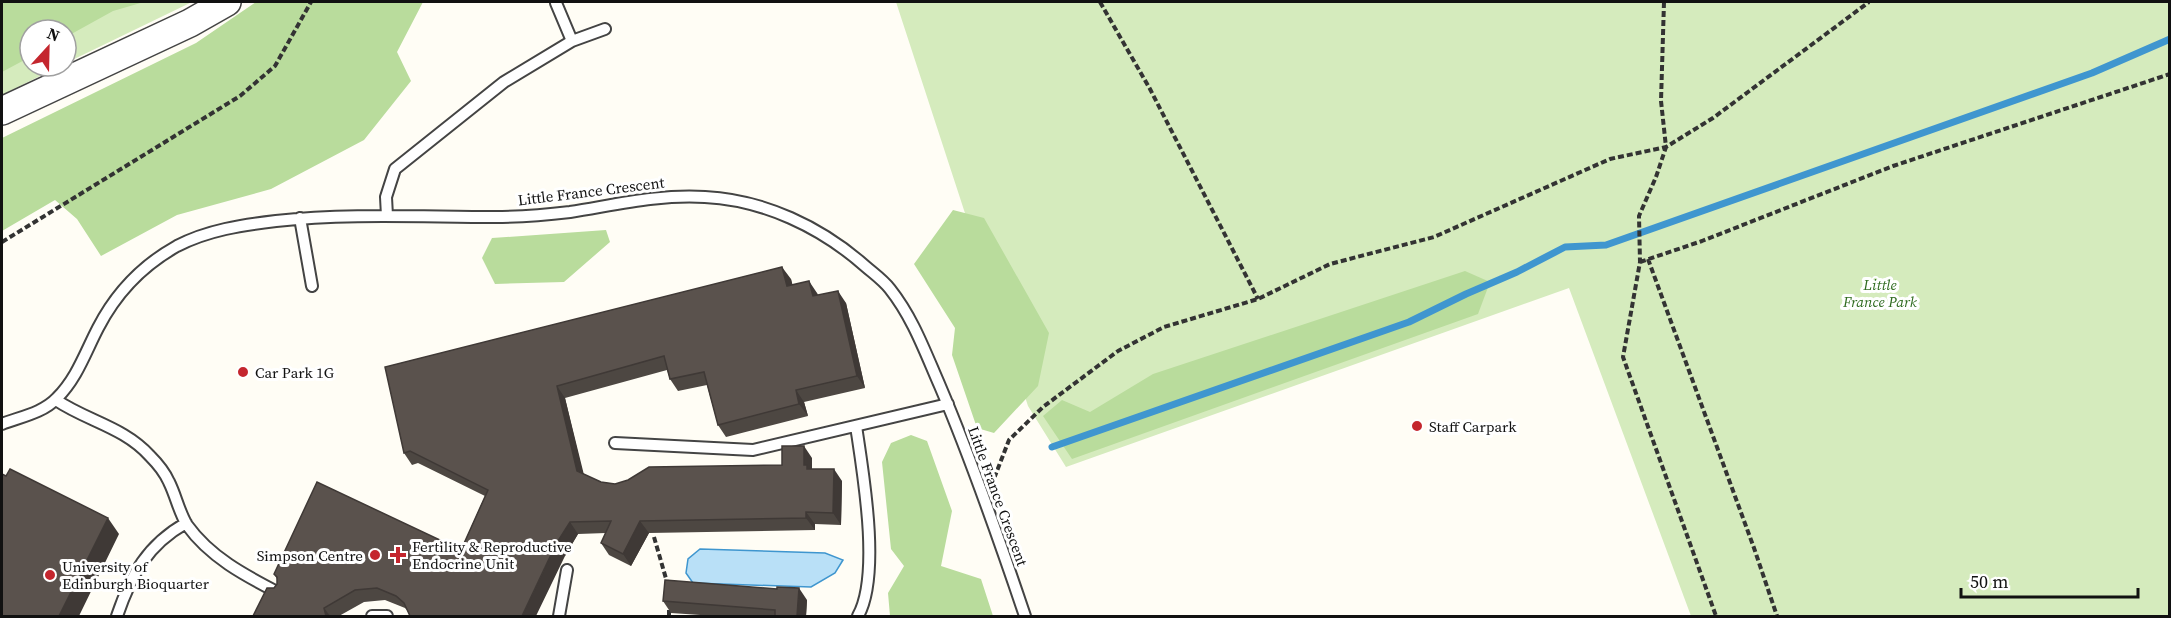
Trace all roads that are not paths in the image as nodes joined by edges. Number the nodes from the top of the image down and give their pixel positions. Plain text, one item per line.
1 (227, 2) edge
2 (556, 3) edge
3 (605, 29) dead end
4 (572, 41) junction
5 (2, 111) edge
6 (387, 216) junction
7 (300, 219) junction
8 (312, 286) dead end
9 (56, 400) junction
10 (948, 404) junction
11 (2, 424) edge
12 (856, 426) junction
13 (615, 443) dead end
14 (186, 523) junction
15 (567, 570) dead end
16 (279, 593) edge
17 (117, 616) edge
18 (372, 616) edge
19 (387, 616) edge
20 (559, 616) edge
21 (858, 616) edge
22 (1025, 616) edge

1 - 5 street
2 - 4 lane
3 - 4 lane
4 - 6 lane
6 - 7 lane, Little France Crescent
6 - 10 lane, Little France Crescent
7 - 8 lane
7 - 9 lane, Little France Crescent
9 - 11 lane, Little France Crescent
9 - 14 lane
10 - 12 lane
10 - 22 lane, Little France Crescent
12 - 13 lane
12 - 21 lane
14 - 16 lane
14 - 17 lane
15 - 20 lane
18 - 19 lane

